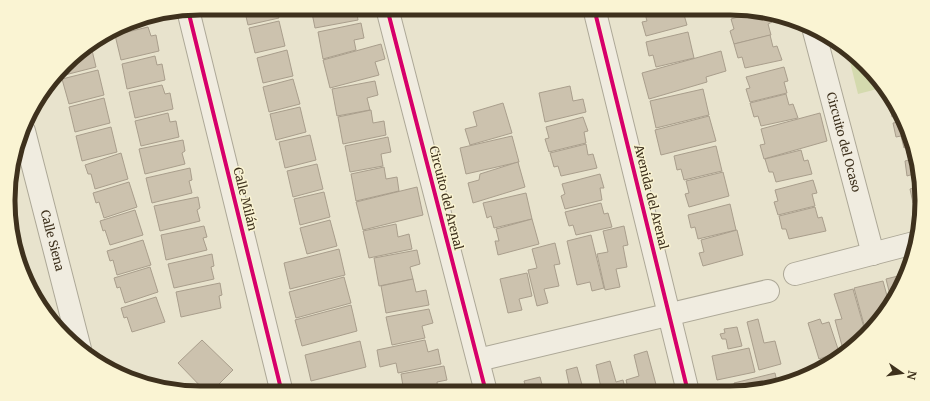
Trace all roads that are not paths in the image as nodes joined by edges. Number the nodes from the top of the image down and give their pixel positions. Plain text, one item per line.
1 (189, 15) edge
2 (389, 15) edge
3 (596, 15) edge
4 (815, 36) edge
5 (26, 138) edge
6 (910, 244) edge
7 (873, 254) junction
8 (795, 274) dead end
9 (768, 291) dead end
10 (670, 314) junction
11 (78, 340) edge
12 (478, 360) junction
13 (280, 386) edge
14 (484, 386) edge
15 (687, 386) edge

1 - 13 street, Calle Milán
2 - 12 street, Circuito del Arenal
3 - 10 street, Avenida del Arenal
4 - 7 street, Circuito del Ocaso
5 - 11 street, Calle Siena
6 - 7 street
7 - 8 street
9 - 10 street
10 - 12 street
10 - 15 street, Avenida del Arenal
12 - 14 street, Circuito del Arenal

